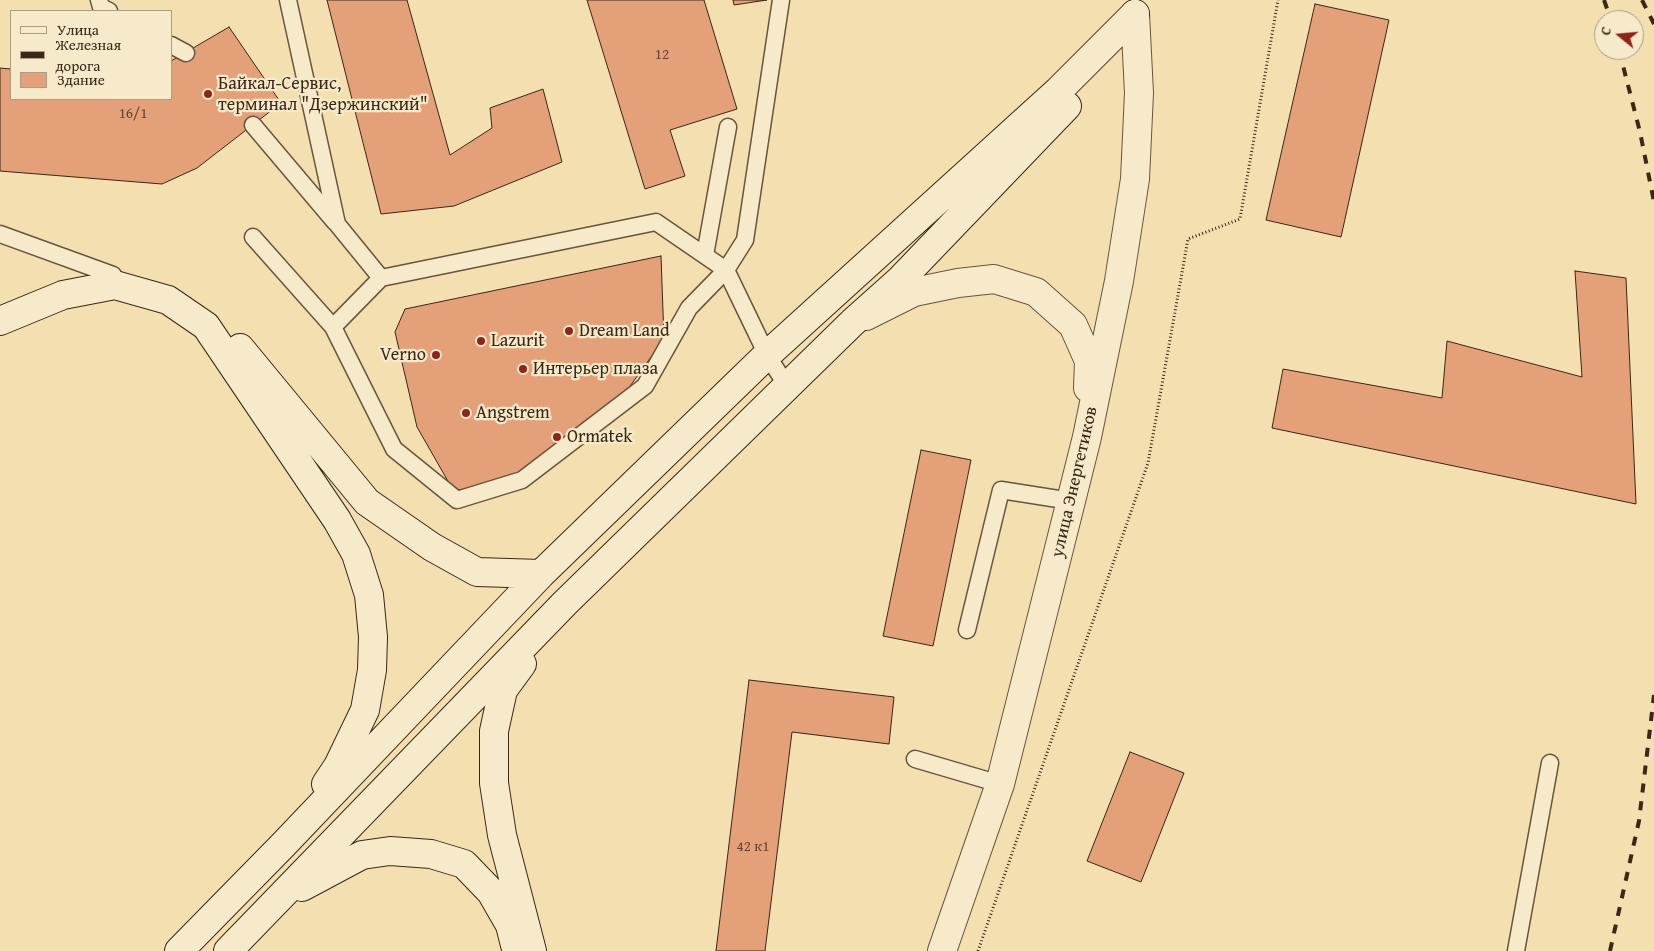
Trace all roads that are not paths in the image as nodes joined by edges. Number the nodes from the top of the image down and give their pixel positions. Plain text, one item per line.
1 (99, 0) edge
2 (288, 0) edge
3 (781, 0) edge
4 (1137, 7) edge
5 (106, 10) edge
6 (253, 125) dead end
7 (728, 127) dead end
8 (337, 224) junction
9 (0, 234) edge
10 (253, 237) dead end
11 (704, 255) junction
12 (726, 270) junction
13 (113, 275) junction
14 (381, 278) junction
15 (0, 306) edge
16 (0, 321) edge
17 (853, 322) junction
18 (333, 327) junction
19 (767, 355) junction
20 (788, 386) junction
21 (1087, 437) junction
22 (1071, 501) junction
23 (540, 574) junction
24 (565, 603) junction
25 (967, 630) dead end
26 (915, 759) dead end
27 (1550, 763) dead end
28 (1000, 784) junction
29 (284, 844) junction
30 (273, 904) junction
31 (179, 951) edge
32 (228, 951) edge
33 (517, 951) edge
34 (532, 951) edge
35 (942, 951) edge
36 (1516, 951) edge

1 - 5 lane
2 - 8 lane
3 - 12 lane
4 - 17 main road
4 - 19 main road
4 - 21 main road, улица Энергетиков
6 - 8 lane
7 - 11 lane
8 - 14 lane
9 - 13 lane
10 - 18 lane
11 - 12 lane
11 - 14 lane
12 - 18 lane
12 - 19 lane
13 - 15 main road
13 - 23 main road
14 - 18 lane
16 - 29 main road
17 - 20 main road
17 - 21 main road
19 - 20 lane
19 - 23 main road
20 - 24 main road
21 - 22 main road, улица Энергетиков
22 - 25 lane
22 - 28 main road, улица Энергетиков
23 - 29 main road
24 - 30 main road
24 - 34 main road
26 - 28 lane
27 - 36 lane
28 - 35 main road, улица Энергетиков
29 - 31 main road
30 - 32 main road
30 - 33 main road

